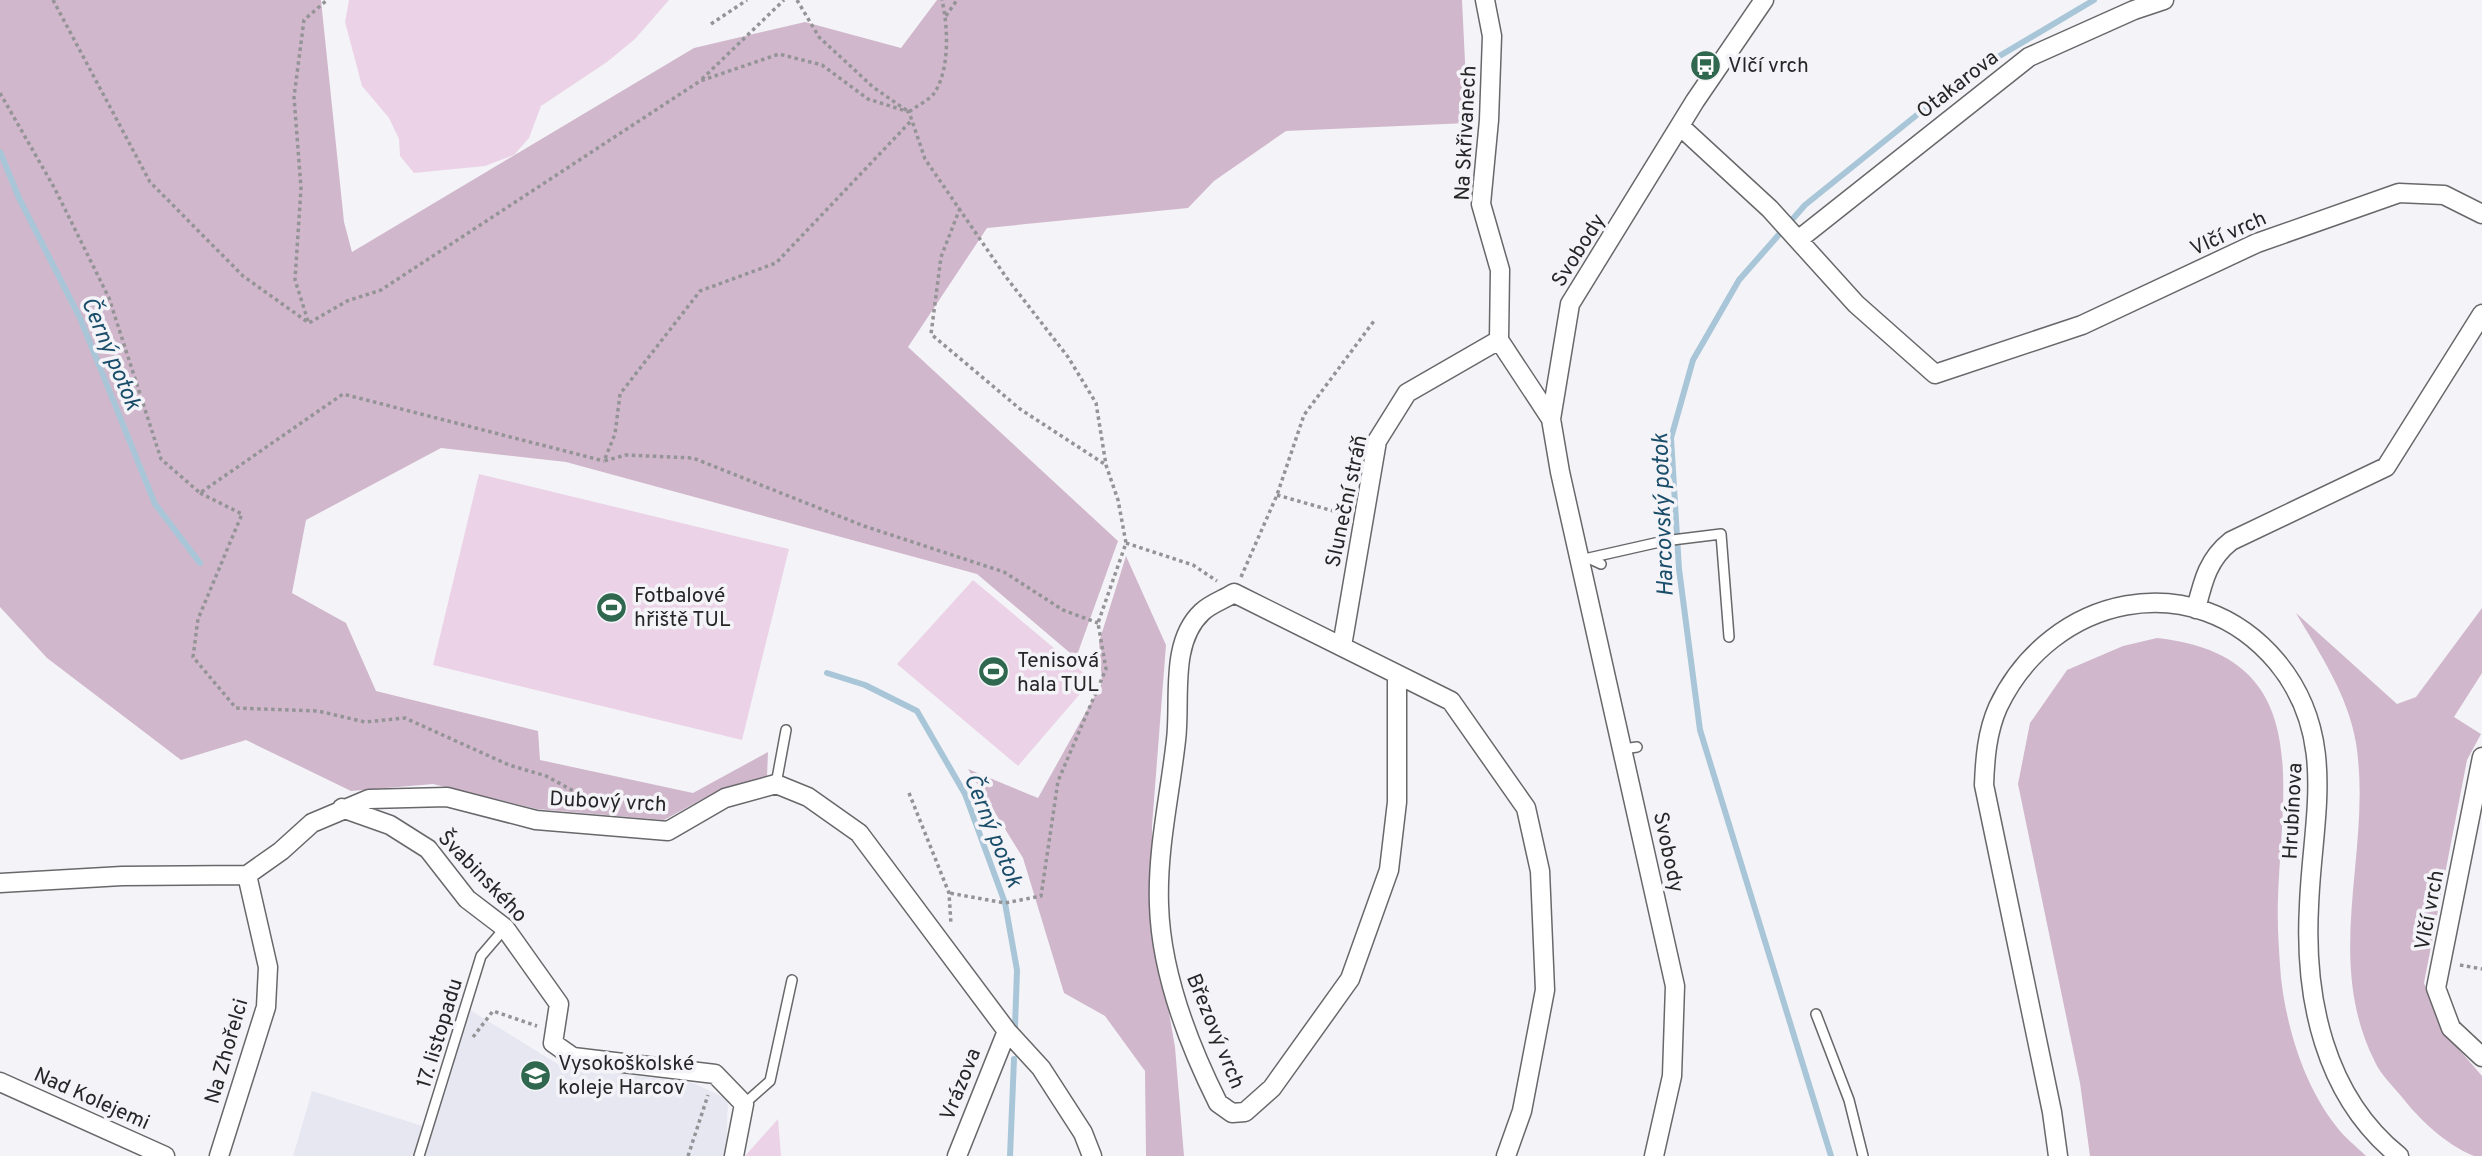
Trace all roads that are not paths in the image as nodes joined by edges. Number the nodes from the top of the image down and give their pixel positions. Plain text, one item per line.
1 (1485, 0) edge
2 (1763, 0) edge
3 (2164, 0) edge
4 (1681, 127) junction
5 (2482, 214) edge
6 (1795, 237) junction
7 (2482, 314) edge
8 (1499, 340) junction
9 (1551, 419) junction
10 (1584, 559) junction
11 (1601, 564) dead end
12 (2196, 608) junction
13 (1729, 637) dead end
14 (1342, 646) junction
15 (1397, 676) junction
16 (786, 730) dead end
17 (2482, 757) edge
18 (776, 784) junction
19 (342, 808) junction
20 (247, 875) junction
21 (0, 883) edge
22 (505, 928) junction
23 (792, 980) dead end
24 (1816, 1014) dead end
25 (1007, 1031) junction
26 (2482, 1057) edge
27 (0, 1082) edge
28 (744, 1104) junction
29 (165, 1156) edge
30 (219, 1156) edge
31 (419, 1156) edge
32 (734, 1156) edge
33 (957, 1156) edge
34 (1093, 1156) edge
35 (1506, 1156) edge
36 (1654, 1156) edge
37 (1863, 1156) edge
38 (2058, 1156) edge
39 (2399, 1156) edge

1 - 8 street, Na Skřivanech
2 - 4 street, Svobody
3 - 6 street, Otakarova
4 - 6 street, Vlčí vrch
4 - 9 street, Svobody
5 - 6 street, Vlčí vrch
7 - 12 street
8 - 9 street
8 - 14 street, Sluneční stráň
9 - 10 street, Svobody
10 - 11 lane
10 - 13 lane
10 - 36 street, Svobody
12 - 38 street, Hrubínova
12 - 39 street, Hrubínova
14 - 15 street
14 - 15 street, Březový vrch
15 - 35 street
16 - 18 lane
17 - 26 street, Vlčí vrch
18 - 19 street, Dubový vrch
18 - 25 street
19 - 20 street, Dubový vrch
19 - 22 street, Švabinského
20 - 21 street
20 - 30 street, Na Zhořelci
22 - 28 street, Švabinského
22 - 31 lane, 17. listopadu
23 - 28 lane
24 - 37 lane
25 - 33 street, Vrázova
25 - 34 street
27 - 29 street, Nad Kolejemi
28 - 32 street

